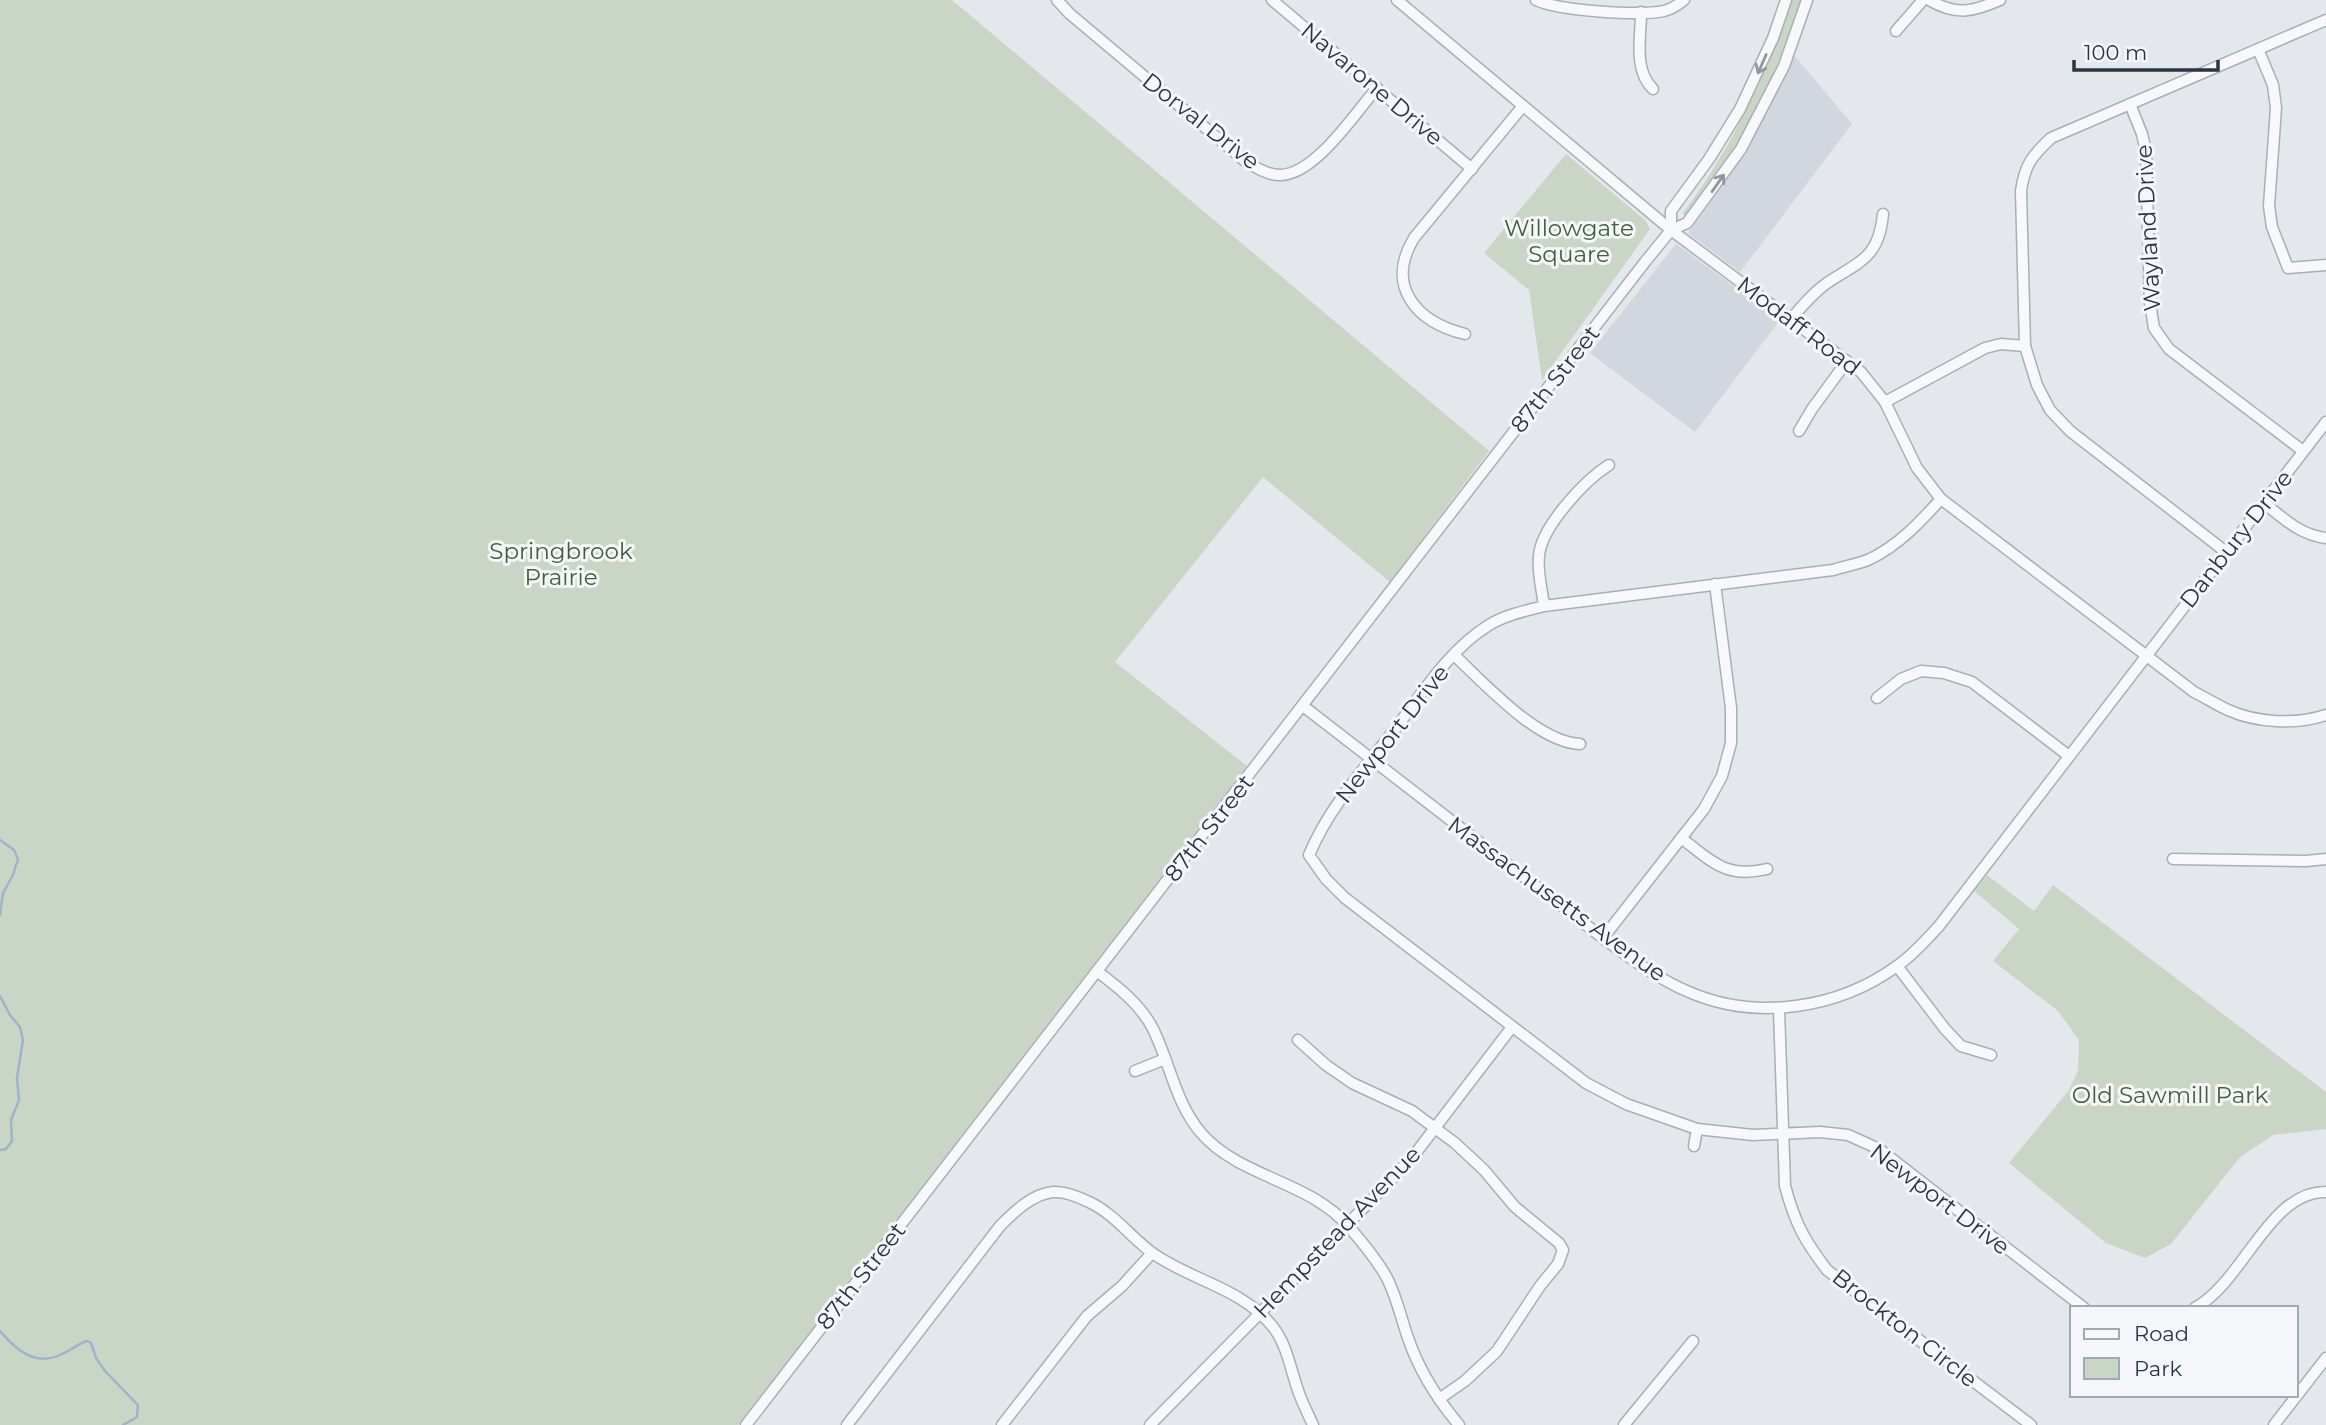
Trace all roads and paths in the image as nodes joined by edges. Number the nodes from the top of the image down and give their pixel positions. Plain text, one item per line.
1 (1057, 0) edge
2 (1272, 0) edge
3 (1397, 0) edge
4 (1536, 0) edge
5 (1684, 0) edge
6 (1786, 0) edge
7 (1807, 0) edge
8 (1923, 0) edge
9 (1929, 0) edge
10 (2000, 0) edge
11 (1641, 12) junction
12 (2326, 20) edge
13 (1896, 31) dead end
14 (2258, 49) junction
15 (1377, 88) junction
16 (1653, 89) dead end
17 (2130, 104) junction
18 (1523, 106) junction
19 (1472, 169) junction
20 (1883, 214) dead end
21 (1671, 230) junction
22 (2326, 265) edge
23 (1791, 319) junction
24 (1465, 334) dead end
25 (2025, 346) junction
26 (1847, 361) junction
27 (1885, 402) junction
28 (2326, 422) edge
29 (1798, 431) dead end
30 (2304, 452) junction
31 (1609, 465) dead end
32 (1941, 499) junction
33 (2264, 503) junction
34 (2326, 538) edge
35 (2226, 552) junction
36 (1715, 584) junction
37 (1544, 606) junction
38 (1454, 655) junction
39 (2147, 655) junction
40 (1877, 698) dead end
41 (1303, 706) junction
42 (2326, 715) edge
43 (1580, 744) dead end
44 (2069, 756) junction
45 (1372, 759) junction
46 (1681, 838) junction
47 (2173, 859) dead end
48 (2326, 859) edge
49 (1767, 869) dead end
50 (1603, 938) junction
51 (1897, 966) junction
52 (1098, 972) junction
53 (1779, 1010) junction
54 (1512, 1027) junction
55 (1298, 1040) dead end
56 (1991, 1055) dead end
57 (1165, 1059) junction
58 (1135, 1071) dead end
59 (1434, 1128) junction
60 (1697, 1129) junction
61 (1782, 1134) junction
62 (1694, 1146) dead end
63 (2326, 1192) edge
64 (1348, 1225) junction
65 (1152, 1253) junction
66 (2081, 1306) edge
67 (2198, 1306) edge
68 (1260, 1313) junction
69 (1693, 1341) dead end
70 (2326, 1358) edge
71 (2298, 1394) edge
72 (2296, 1397) edge
73 (1439, 1399) junction
74 (746, 1425) edge
75 (847, 1425) edge
76 (1002, 1425) edge
77 (1150, 1425) edge
78 (1313, 1425) edge
79 (1459, 1425) edge
80 (1624, 1425) edge
81 (2031, 1425) edge
82 (2274, 1425) edge

1 - 15 street, Dorval Drive
2 - 15 street, Navarone Drive
3 - 18 street, Modaff Road
4 - 11 street
5 - 11 street
6 -> 21 street, 87th Street
21 -> 7 street, 87th Street
8 - 13 street
9 - 10 street
11 - 16 street
12 - 14 street
14 - 17 street
14 - 22 street
15 - 19 street, Navarone Drive
17 - 25 street
17 - 30 street, Wayland Drive
18 - 19 street
18 - 21 street, Modaff Road
19 - 24 street
20 - 23 street
21 - 23 street, Modaff Road
21 - 41 street, 87th Street
23 - 26 street, Modaff Road
25 - 27 street
25 - 35 street
26 - 27 street, Modaff Road
26 - 29 street
27 - 32 street, Modaff Road
28 - 30 street, Danbury Drive
30 - 33 street, Danbury Drive
31 - 37 street
32 - 36 street, Newport Drive
32 - 39 street, Modaff Road
33 - 34 street
33 - 35 street, Danbury Drive
35 - 39 street, Danbury Drive
36 - 37 street, Newport Drive
36 - 46 street
37 - 38 street, Newport Drive
38 - 43 street
38 - 45 street, Newport Drive
39 - 42 street, Modaff Road
39 - 44 street, Massachusetts Avenue
40 - 44 street
41 - 45 street, Massachusetts Avenue
41 - 52 street, 87th Street
44 - 51 street, Massachusetts Avenue
45 - 50 street, Massachusetts Avenue
45 - 54 street, Newport Drive
46 - 49 street
46 - 50 street
47 - 48 street
50 - 53 street, Massachusetts Avenue
51 - 53 street, Massachusetts Avenue
51 - 56 street
52 - 57 street
52 - 74 street, 87th Street
53 - 61 street, Brockton Circle
54 - 59 street, Hempstead Avenue
54 - 60 street, Newport Drive
55 - 59 street
57 - 58 street
57 - 64 street
59 - 64 street, Hempstead Avenue
59 - 73 street
60 - 61 street, Newport Drive
60 - 62 street
61 - 66 street, Newport Drive
61 - 81 street, Brockton Circle
63 - 67 street
64 - 68 street, Hempstead Avenue
64 - 73 street
65 - 68 street
65 - 75 street
65 - 76 street
68 - 77 street, Hempstead Avenue
68 - 78 street
69 - 80 street
70 - 71 street
72 - 82 street
73 - 79 street

